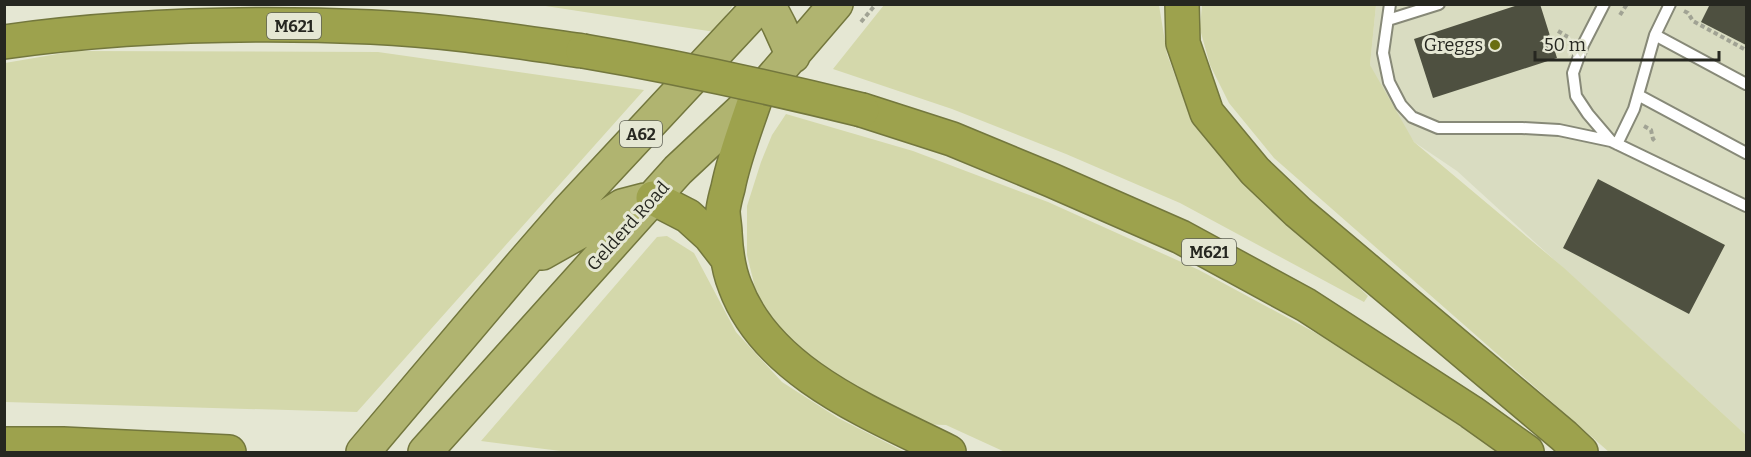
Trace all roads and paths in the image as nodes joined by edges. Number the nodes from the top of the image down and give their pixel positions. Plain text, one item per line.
1 (761, 4) edge
2 (768, 4) edge
3 (836, 4) edge
4 (1182, 4) edge
5 (1390, 4) edge
6 (1439, 4) edge
7 (1604, 4) edge
8 (1670, 5) edge
9 (1388, 20) junction
10 (1655, 35) junction
11 (4, 42) edge
12 (1746, 50) edge
13 (793, 56) junction
14 (1746, 84) edge
15 (1638, 95) junction
16 (756, 97) junction
17 (1614, 142) junction
18 (1746, 153) edge
19 (652, 198) junction
20 (1746, 206) edge
21 (727, 258) junction
22 (522, 264) junction
23 (4, 444) edge
24 (227, 452) edge
25 (363, 453) edge
26 (425, 453) edge
27 (949, 453) edge
28 (1527, 453) edge
29 (1581, 453) edge

1 - 22 highway, A62
2 - 13 highway
3 - 13 highway, Gelderd Road
4 - 29 highway
5 - 9 lane
6 - 9 lane
7 - 17 lane
8 - 10 lane
8 - 12 path
9 - 17 lane
10 - 14 lane
10 - 15 lane
11 - 28 highway, M621, bridge
13 - 16 highway, Gelderd Road
15 - 17 lane
15 - 18 lane
16 - 19 highway, Gelderd Road
16 - 21 highway
17 - 20 lane
19 - 21 highway
19 - 22 highway
19 - 26 highway, Gelderd Road
21 - 27 highway
22 - 25 highway, A62
23 - 24 highway

